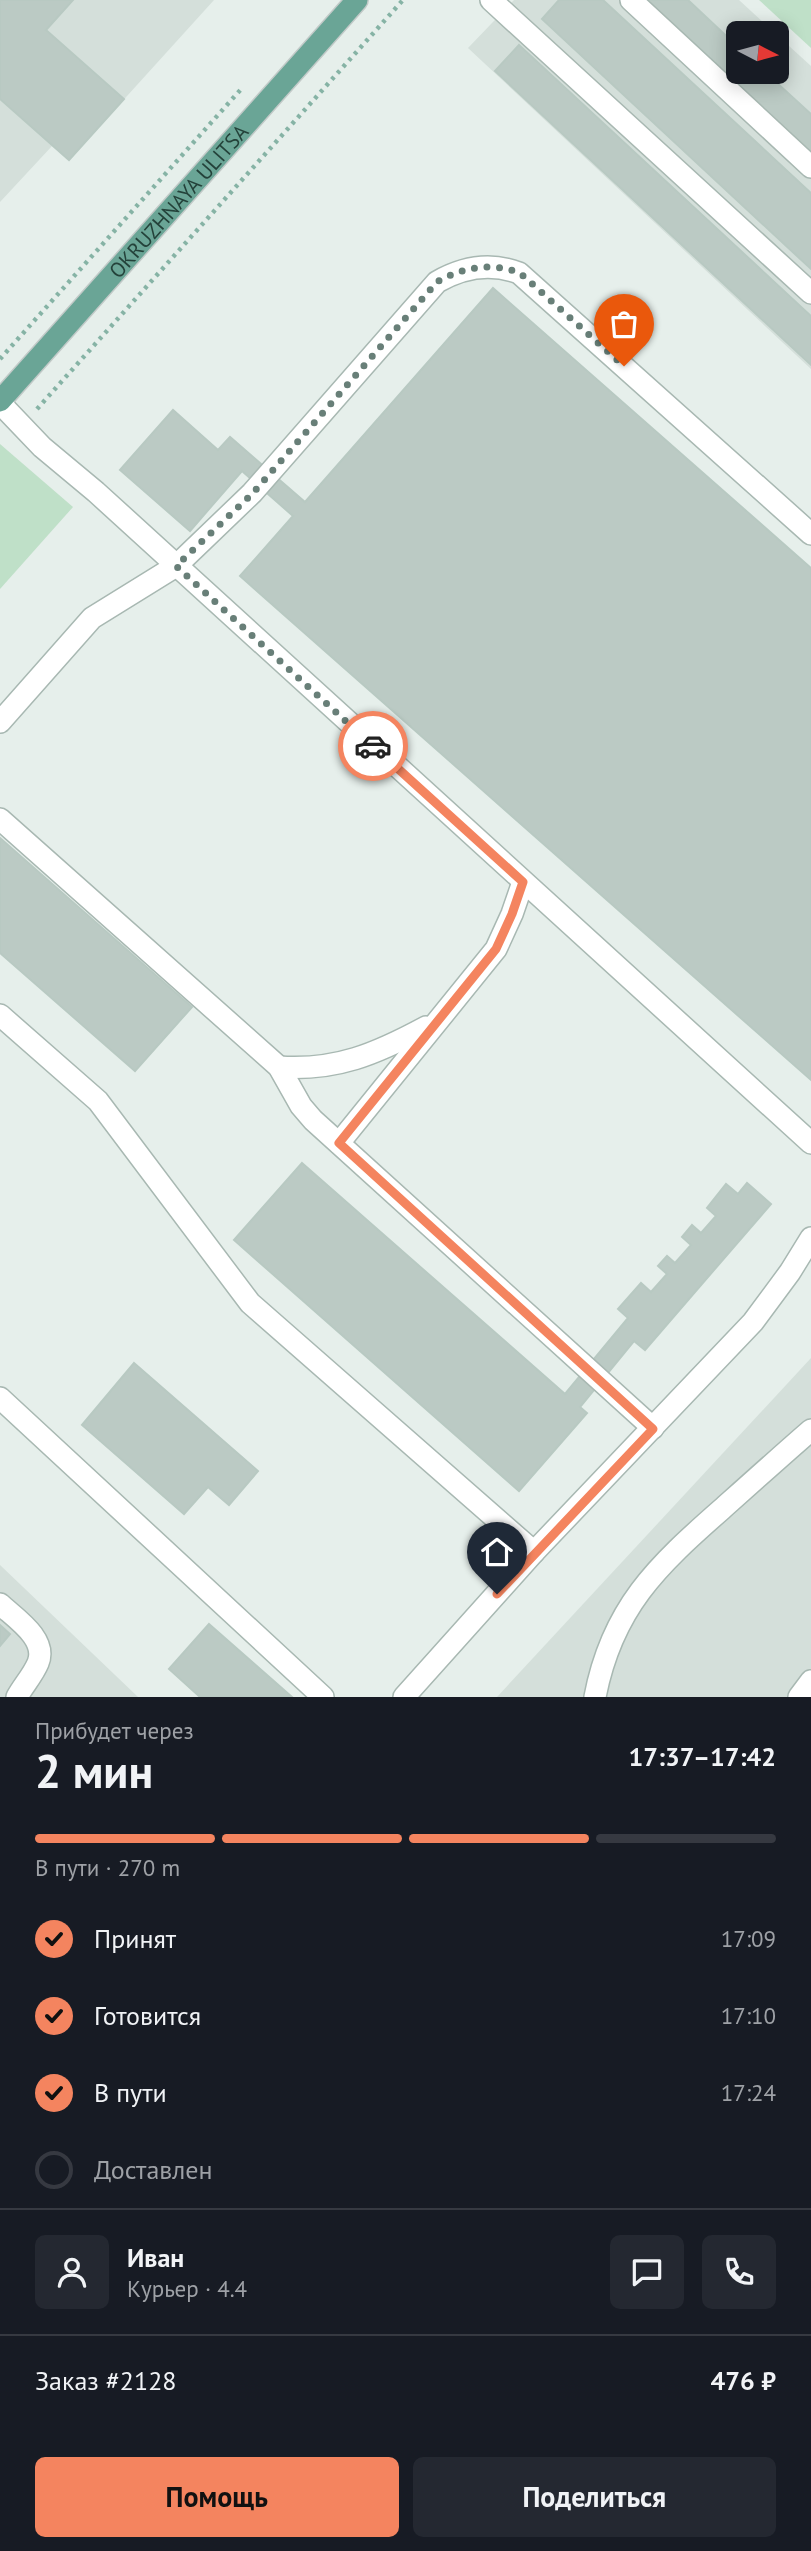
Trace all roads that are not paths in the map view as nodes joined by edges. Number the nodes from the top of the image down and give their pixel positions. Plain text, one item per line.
1 (357, 0) edge
2 (491, 0) edge
3 (631, 0) edge
4 (811, 167) edge
5 (811, 293) edge
6 (0, 402) edge
7 (811, 534) edge
8 (176, 566) junction
9 (0, 722) edge
10 (0, 820) edge
11 (523, 882) junction
12 (0, 1015) edge
13 (434, 1023) junction
14 (279, 1067) junction
15 (339, 1143) junction
16 (811, 1143) edge
17 (811, 1238) edge
18 (0, 1398) edge
19 (653, 1429) junction
20 (811, 1430) edge
21 (534, 1552) junction
22 (0, 1604) edge
23 (811, 1681) edge
24 (22, 1695) edge
25 (323, 1697) edge
26 (404, 1697) edge
27 (595, 1697) edge
28 (799, 1697) edge

1 - 6 main road, OKRUZHNAYA ULITSA
2 - 5 lane
3 - 4 lane
6 - 8 lane
7 - 8 lane
8 - 9 lane
8 - 11 lane
10 - 14 lane
11 - 13 lane
11 - 16 lane
12 - 21 lane
13 - 14 lane
13 - 15 lane
14 - 15 lane
15 - 19 lane
17 - 19 lane
18 - 25 lane
19 - 21 lane
20 - 27 lane
21 - 26 lane
22 - 24 lane
23 - 28 lane

